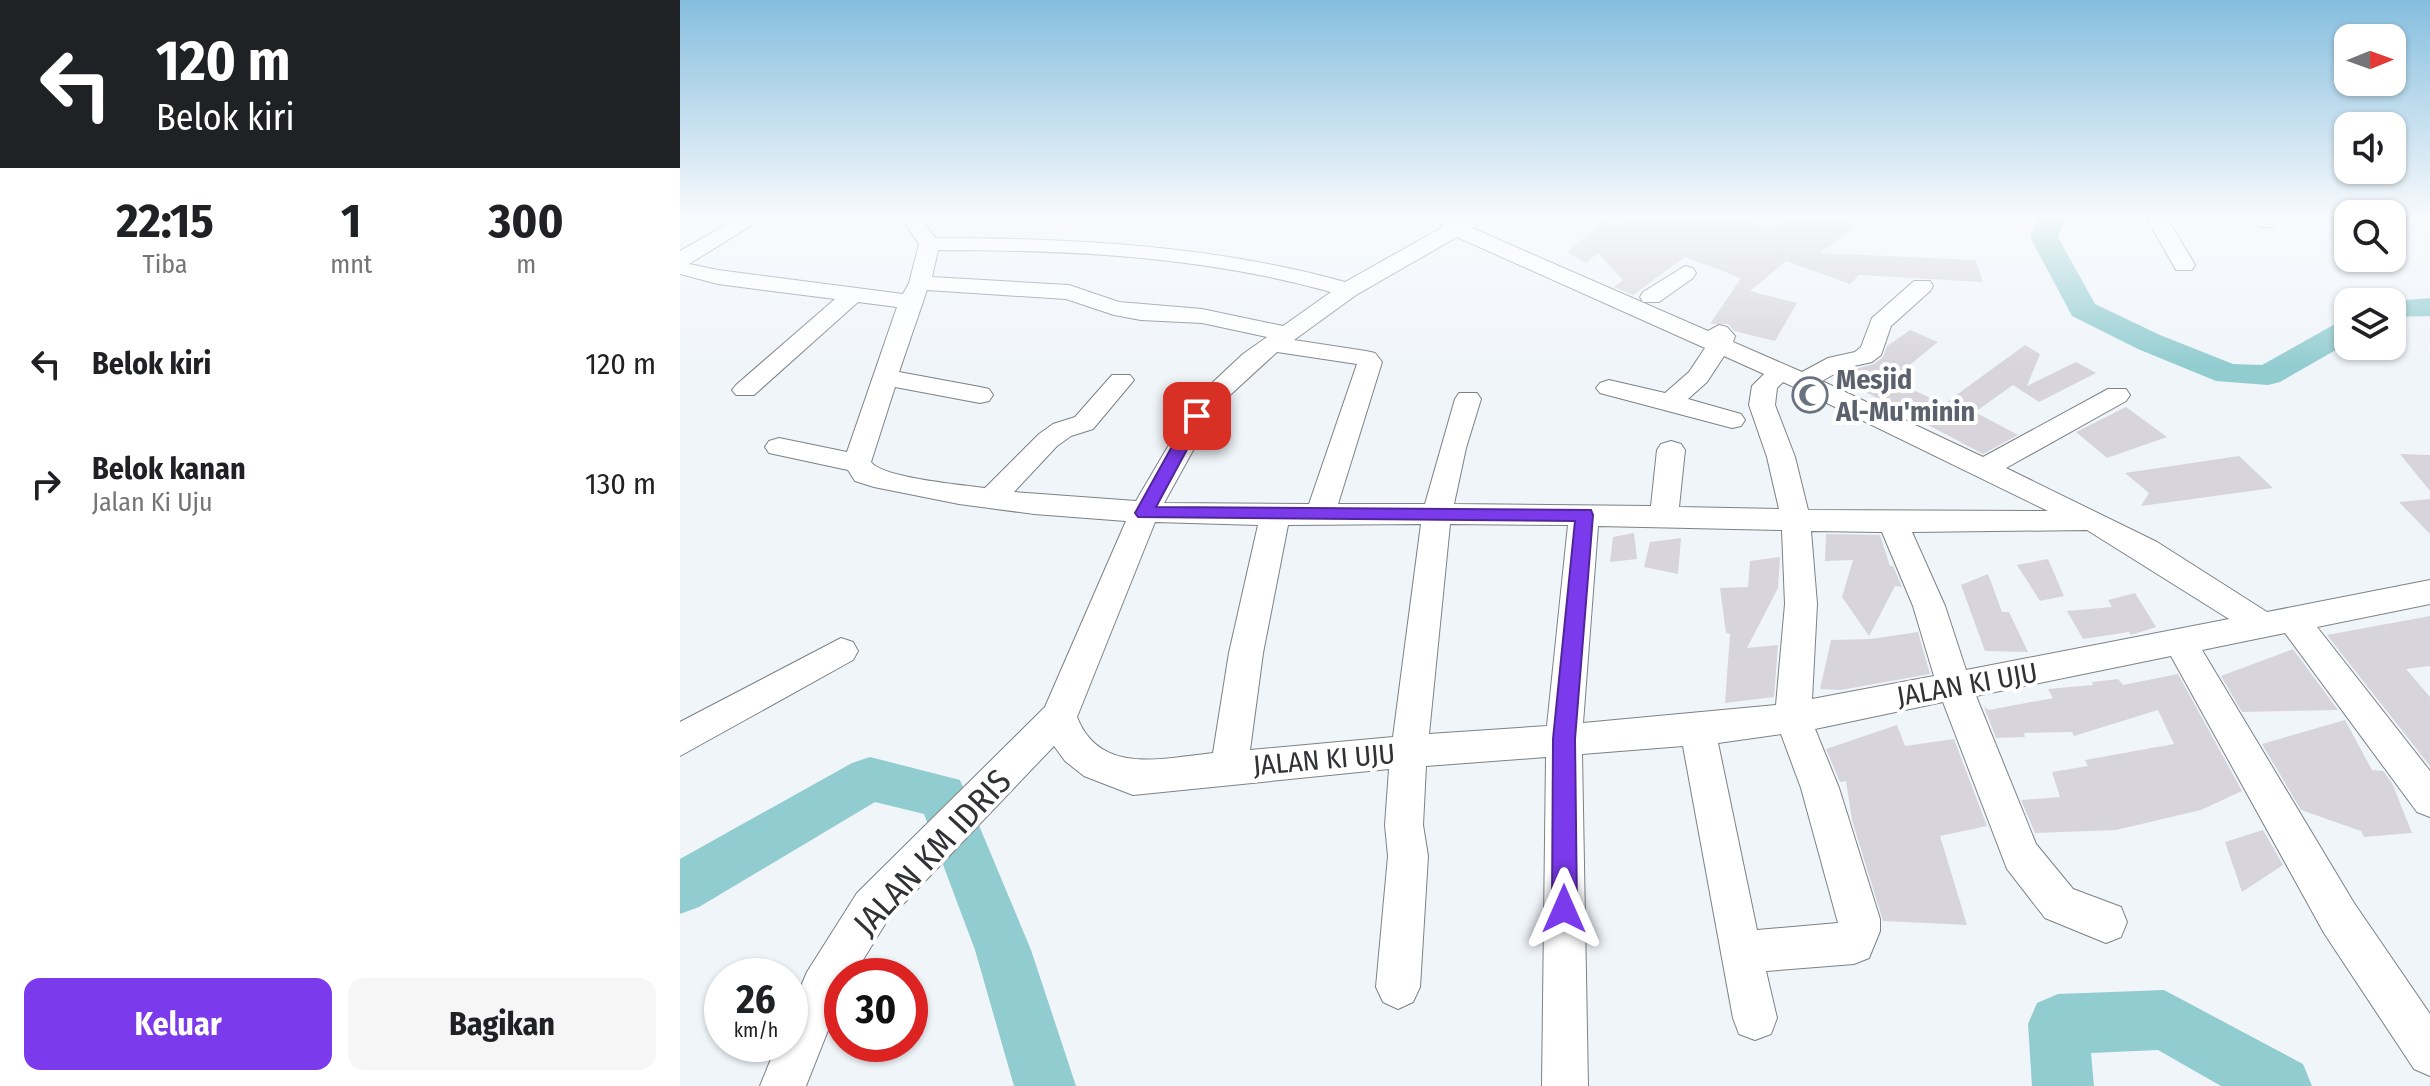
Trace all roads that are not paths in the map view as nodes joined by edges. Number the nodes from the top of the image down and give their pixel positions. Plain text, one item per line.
1 (923, 266) edge
2 (1239, 266) edge
3 (1387, 266) edge
4 (1560, 266) edge
5 (680, 268) edge
6 (1685, 273) dead end
7 (1922, 286) dead end
8 (1348, 290) junction
9 (915, 293) junction
10 (854, 294) junction
11 (1641, 303) junction
12 (1279, 339) junction
13 (1718, 347) junction
14 (884, 377) junction
15 (1791, 377) junction
16 (1121, 380) dead end
17 (1609, 388) dead end
18 (745, 390) dead end
19 (980, 395) dead end
20 (2117, 395) dead end
21 (1468, 399) dead end
22 (1670, 402) junction
23 (1732, 420) dead end
24 (779, 447) dead end
25 (1671, 450) dead end
26 (857, 463) junction
27 (1984, 468) junction
28 (992, 499) junction
29 (1321, 512) junction
30 (1144, 513) junction
31 (1437, 513) junction
32 (1275, 515) junction
33 (1584, 515) junction
34 (1664, 516) junction
35 (1796, 519) junction
36 (2092, 520) junction
37 (1892, 521) junction
38 (2430, 592) edge
39 (2278, 622) junction
40 (2180, 642) junction
41 (841, 651) dead end
42 (1954, 685) junction
43 (1059, 717) junction
44 (1793, 718) junction
45 (1698, 730) junction
46 (685, 733) edge
47 (1564, 739) junction
48 (1409, 752) junction
49 (1229, 767) junction
50 (2430, 800) edge
51 (2106, 922) dead end
52 (1742, 952) junction
53 (1398, 987) dead end
54 (1755, 1018) dead end
55 (2430, 1053) edge
56 (783, 1086) edge
57 (1565, 1086) edge

1 - 9 street
2 - 8 street
3 - 8 street
4 - 11 street
5 - 10 street
6 - 11 street
7 - 15 street
8 - 12 street
9 - 10 street
9 - 12 street
9 - 14 street
10 - 18 street
11 - 13 street
12 - 29 street
12 - 30 street
13 - 15 street
13 - 22 street
14 - 19 street
14 - 26 street
15 - 27 street
15 - 35 street
16 - 28 street
17 - 22 street
20 - 27 street
21 - 31 street
22 - 23 street
24 - 26 street
25 - 34 street
26 - 28 street
27 - 36 street
28 - 30 street
29 - 31 street
29 - 32 street
30 - 32 street
30 - 43 street
31 - 33 street
31 - 48 street
32 - 49 street
33 - 34 street
33 - 47 street
34 - 35 street
35 - 37 street
35 - 44 street
36 - 37 street
36 - 39 street
37 - 42 street
38 - 39 street, JALAN KI UJU
39 - 40 street, JALAN KI UJU
39 - 50 street
40 - 42 street, JALAN KI UJU
40 - 55 street
41 - 46 street
42 - 44 street, JALAN KI UJU
42 - 51 street
43 - 49 street, JALAN KI UJU
43 - 56 street, JALAN KM IDRIS
44 - 45 street, JALAN KI UJU
44 - 52 street
45 - 47 street, JALAN KI UJU
45 - 52 street
47 - 48 street, JALAN KI UJU
47 - 57 street
48 - 49 street, JALAN KI UJU
48 - 53 street
52 - 54 street

